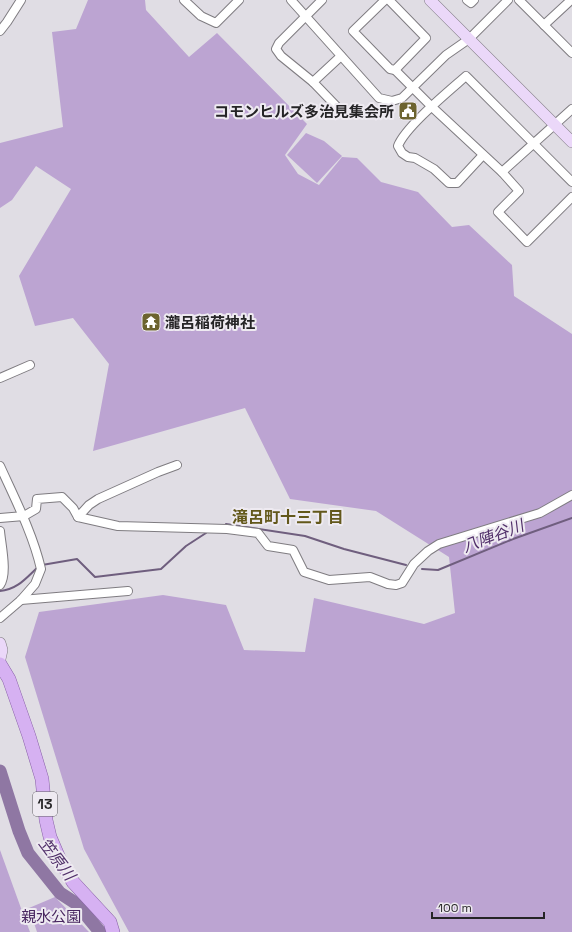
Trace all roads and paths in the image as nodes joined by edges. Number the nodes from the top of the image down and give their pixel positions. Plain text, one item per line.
1 (21, 0) edge
2 (184, 0) edge
3 (238, 0) edge
4 (291, 0) edge
5 (322, 0) edge
6 (385, 0) edge
7 (388, 0) edge
8 (430, 0) edge
9 (467, 0) edge
10 (474, 0) edge
11 (508, 0) edge
12 (519, 0) edge
13 (571, 0) edge
14 (306, 16) junction
15 (544, 25) junction
16 (0, 30) edge
17 (469, 39) junction
18 (572, 53) edge
19 (341, 56) junction
20 (395, 70) junction
21 (313, 82) junction
22 (413, 88) junction
23 (432, 107) junction
24 (572, 109) edge
25 (340, 110) dead end
26 (555, 125) junction
27 (572, 142) edge
28 (533, 143) junction
29 (483, 155) junction
30 (502, 172) junction
31 (572, 182) edge
32 (572, 197) edge
33 (30, 365) dead end
34 (0, 378) edge
35 (177, 465) dead end
36 (0, 466) edge
37 (572, 495) edge
38 (24, 516) junction
39 (78, 516) junction
40 (0, 518) edge
41 (0, 531) edge
42 (0, 585) edge
43 (128, 591) dead end
44 (21, 600) junction
45 (0, 618) edge
46 (0, 643) edge
47 (0, 659) edge
48 (0, 664) edge
49 (113, 932) edge

1 - 16 street
2 - 3 street
4 - 14 street
5 - 14 street
6 - 20 street
7 - 20 street
8 - 17 street
9 - 10 street
11 - 17 street
12 - 15 street
13 - 15 street
14 - 19 street
14 - 21 street
15 - 18 street
17 - 22 street
17 - 26 street
19 - 21 street
19 - 22 street
20 - 22 street
21 - 25 street
22 - 23 street
23 - 28 street
23 - 29 street
23 - 29 street
24 - 26 street
26 - 27 street
26 - 28 street
28 - 30 street
28 - 31 street
29 - 30 street
30 - 32 street
33 - 34 street
35 - 39 street
36 - 38 street
37 - 39 street
38 - 39 street
38 - 40 street
38 - 44 street
41 - 42 street
43 - 44 street
44 - 45 street
46 - 47 street
48 - 49 main road, 13

